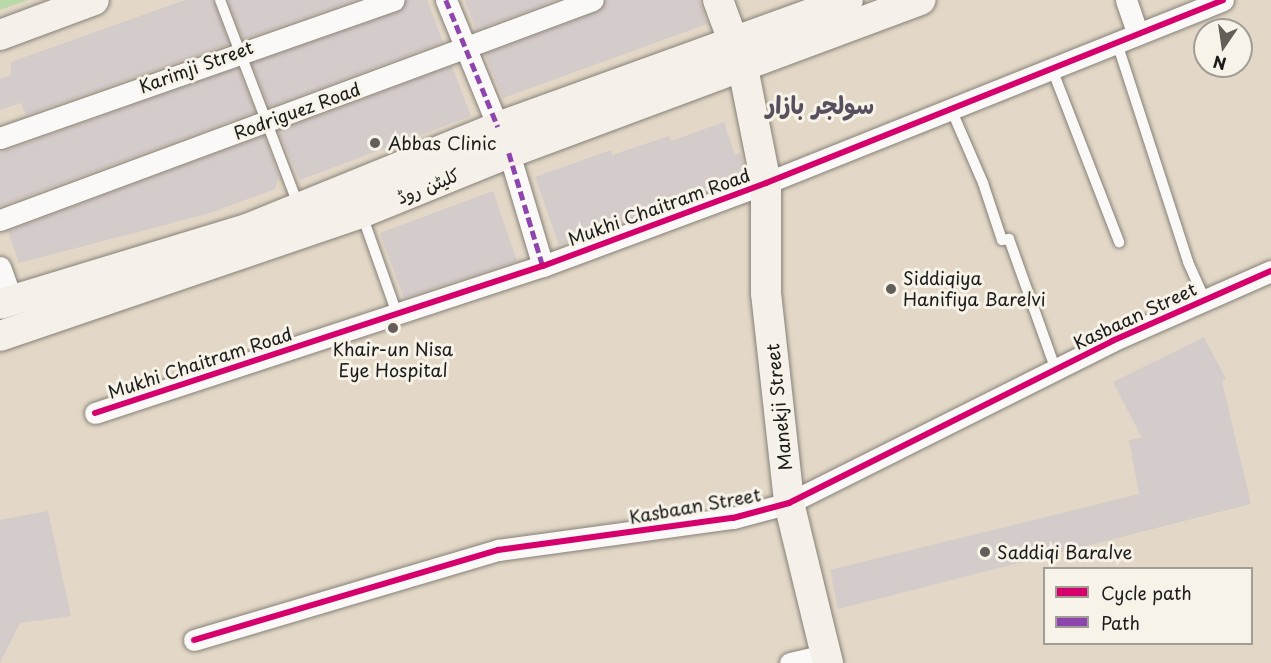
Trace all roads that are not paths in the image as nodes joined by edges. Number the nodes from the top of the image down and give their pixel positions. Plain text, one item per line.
1 (94, 0) edge
2 (220, 0) edge
3 (394, 0) edge
4 (447, 0) edge
5 (593, 0) edge
6 (718, 0) edge
7 (848, 0) edge
8 (920, 0) edge
9 (1126, 0) edge
10 (1223, 0) edge
11 (1138, 34) junction
12 (0, 35) edge
13 (1117, 43) junction
14 (465, 48) junction
15 (240, 51) junction
16 (739, 55) junction
17 (1052, 69) junction
18 (951, 109) junction
19 (266, 122) junction
20 (0, 138) edge
21 (503, 140) junction
22 (766, 183) junction
23 (299, 207) junction
24 (361, 213) junction
25 (0, 220) edge
26 (1119, 242) dead end
27 (543, 266) junction
28 (0, 267) edge
29 (1271, 271) edge
30 (1205, 300) junction
31 (6, 302) edge
32 (397, 314) junction
33 (0, 336) edge
34 (1056, 370) junction
35 (96, 413) dead end
36 (789, 503) junction
37 (194, 640) dead end
38 (827, 659) edge
39 (790, 663) edge

1 - 12 main road
2 - 15 lane
3 - 15 street, Karimji Street
4 - 14 street
5 - 14 street, Rodriguez Road
6 - 16 main road, Manekji Street
7 - 16 main road, کلیٹن روڈ
8 - 16 main road, کلیٹن روڈ
9 - 11 street
10 - 11 street, Mukhi Chaitram Road
11 - 13 street, Mukhi Chaitram Road
13 - 17 street, Mukhi Chaitram Road
13 - 30 lane
14 - 19 street, Rodriguez Road
14 - 21 street
15 - 19 lane
15 - 20 street, Karimji Street
16 - 21 main road, کلیٹن روڈ
16 - 22 main road, Manekji Street
17 - 18 street, Mukhi Chaitram Road
17 - 26 lane
18 - 22 street, Mukhi Chaitram Road
18 - 34 lane
19 - 23 lane
19 - 25 street, Rodriguez Road
21 - 23 main road, کلیٹن روڈ
21 - 24 main road, کلیٹن روڈ
21 - 27 street
22 - 27 street, Mukhi Chaitram Road
22 - 36 main road, Manekji Street
23 - 31 main road, کلیٹن روڈ
24 - 32 lane
24 - 33 main road, کلیٹن روڈ
27 - 32 street, Mukhi Chaitram Road
28 - 31 street
29 - 30 street, Kasbaan Street
30 - 34 street, Kasbaan Street
32 - 35 street, Mukhi Chaitram Road
34 - 36 street, Kasbaan Street
36 - 37 street, Kasbaan Street
36 - 38 main road, Manekji Street
38 - 39 street

